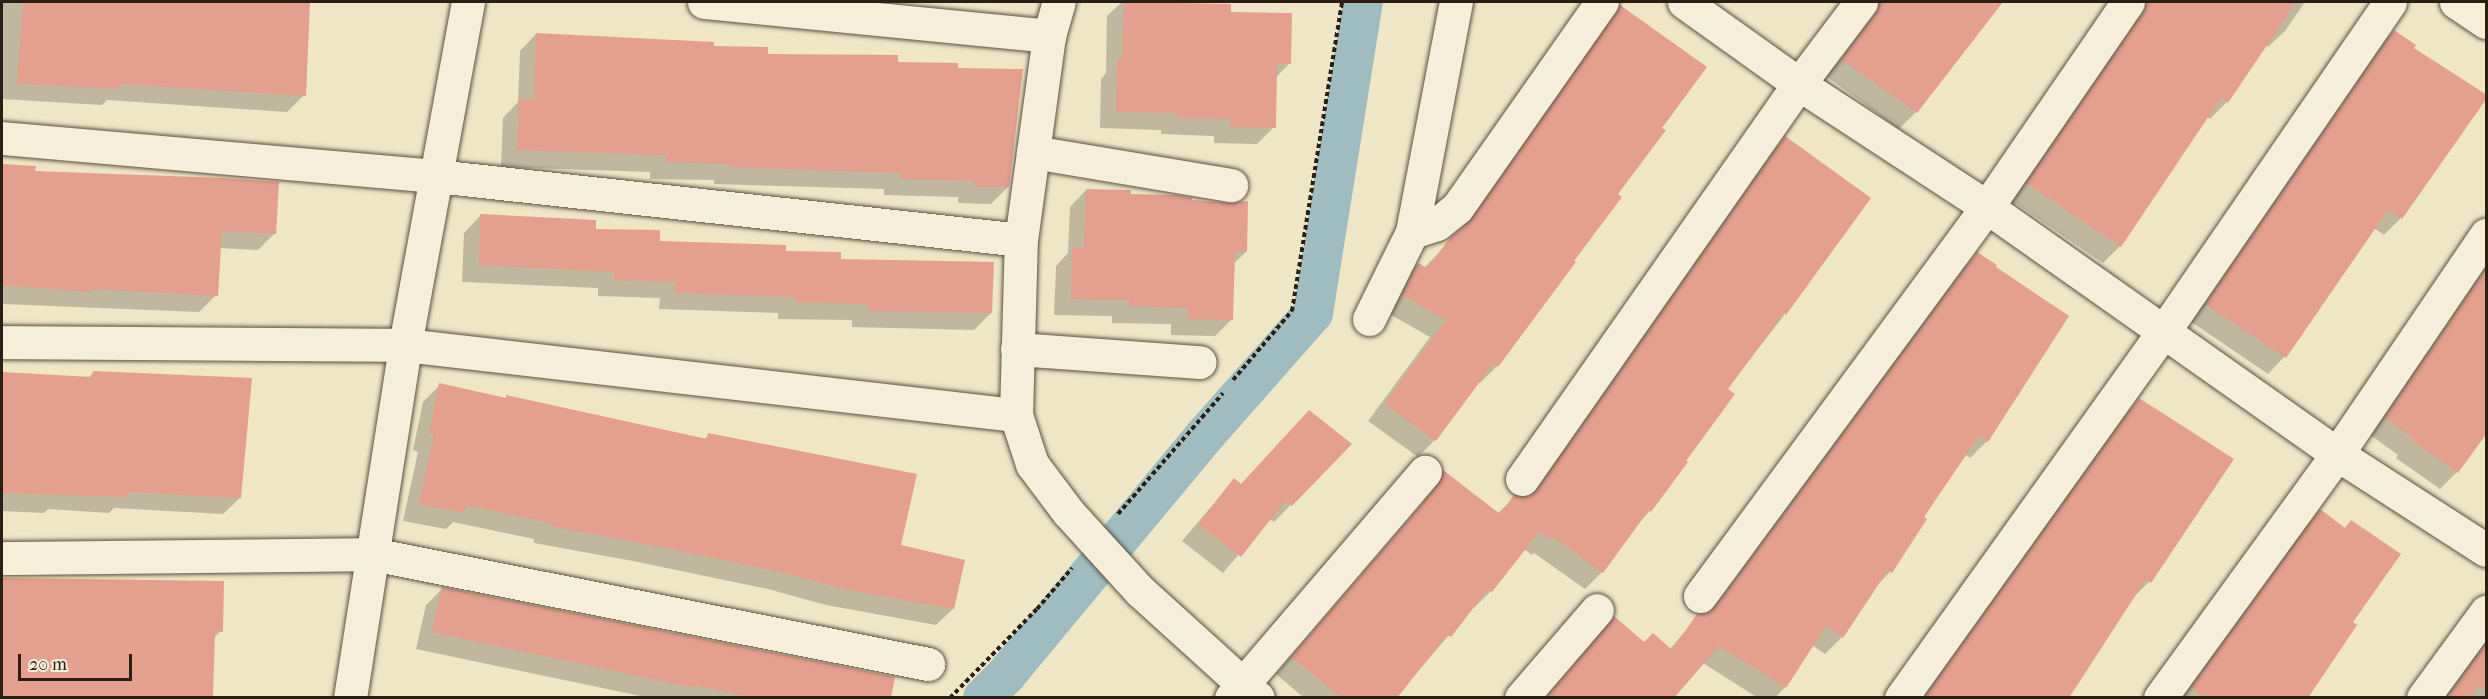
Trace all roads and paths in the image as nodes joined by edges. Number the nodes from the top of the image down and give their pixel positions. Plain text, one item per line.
1 (468, 2) edge
2 (704, 2) edge
3 (1059, 2) edge
4 (1456, 2) edge
5 (1602, 2) edge
6 (1684, 2) edge
7 (1861, 2) edge
8 (2128, 2) edge
9 (2390, 2) edge
10 (2456, 2) edge
11 (2487, 22) edge
12 (1049, 36) junction
13 (1799, 84) junction
14 (2, 138) edge
15 (1033, 152) junction
16 (436, 176) junction
17 (1232, 184) dead end
18 (1987, 207) junction
19 (1412, 232) junction
20 (2487, 235) edge
21 (1021, 240) junction
22 (1369, 319) dead end
23 (2164, 331) junction
24 (2, 342) edge
25 (405, 345) junction
26 (1017, 349) junction
27 (1200, 362) dead end
28 (1016, 415) junction
29 (2337, 454) junction
30 (1425, 472) dead end
31 (1522, 480) dead end
32 (2487, 550) edge
33 (372, 554) junction
34 (2, 558) edge
35 (1700, 596) dead end
36 (1597, 610) dead end
37 (2487, 612) edge
38 (928, 664) dead end
39 (1244, 693) edge
40 (350, 698) edge
41 (1521, 698) edge
42 (1901, 698) edge
43 (2160, 698) edge
44 (2423, 698) edge

1 - 16 street
2 - 12 street
3 - 12 street
4 - 19 street
5 - 19 street
6 - 13 street
7 - 13 street
8 - 18 street
9 - 23 street
10 - 11 street
12 - 15 street
13 - 18 street
13 - 31 street
14 - 16 street
15 - 17 street
15 - 21 street
16 - 21 street
16 - 25 street
18 - 23 street
18 - 35 street
19 - 22 street
20 - 29 street
21 - 26 street
23 - 29 street
23 - 42 street
24 - 25 street
25 - 28 street
25 - 33 street
26 - 27 street
26 - 28 street
28 - 39 street
29 - 32 street
29 - 43 street
30 - 39 street
33 - 34 street
33 - 38 street
33 - 40 street
36 - 41 street
37 - 44 street

